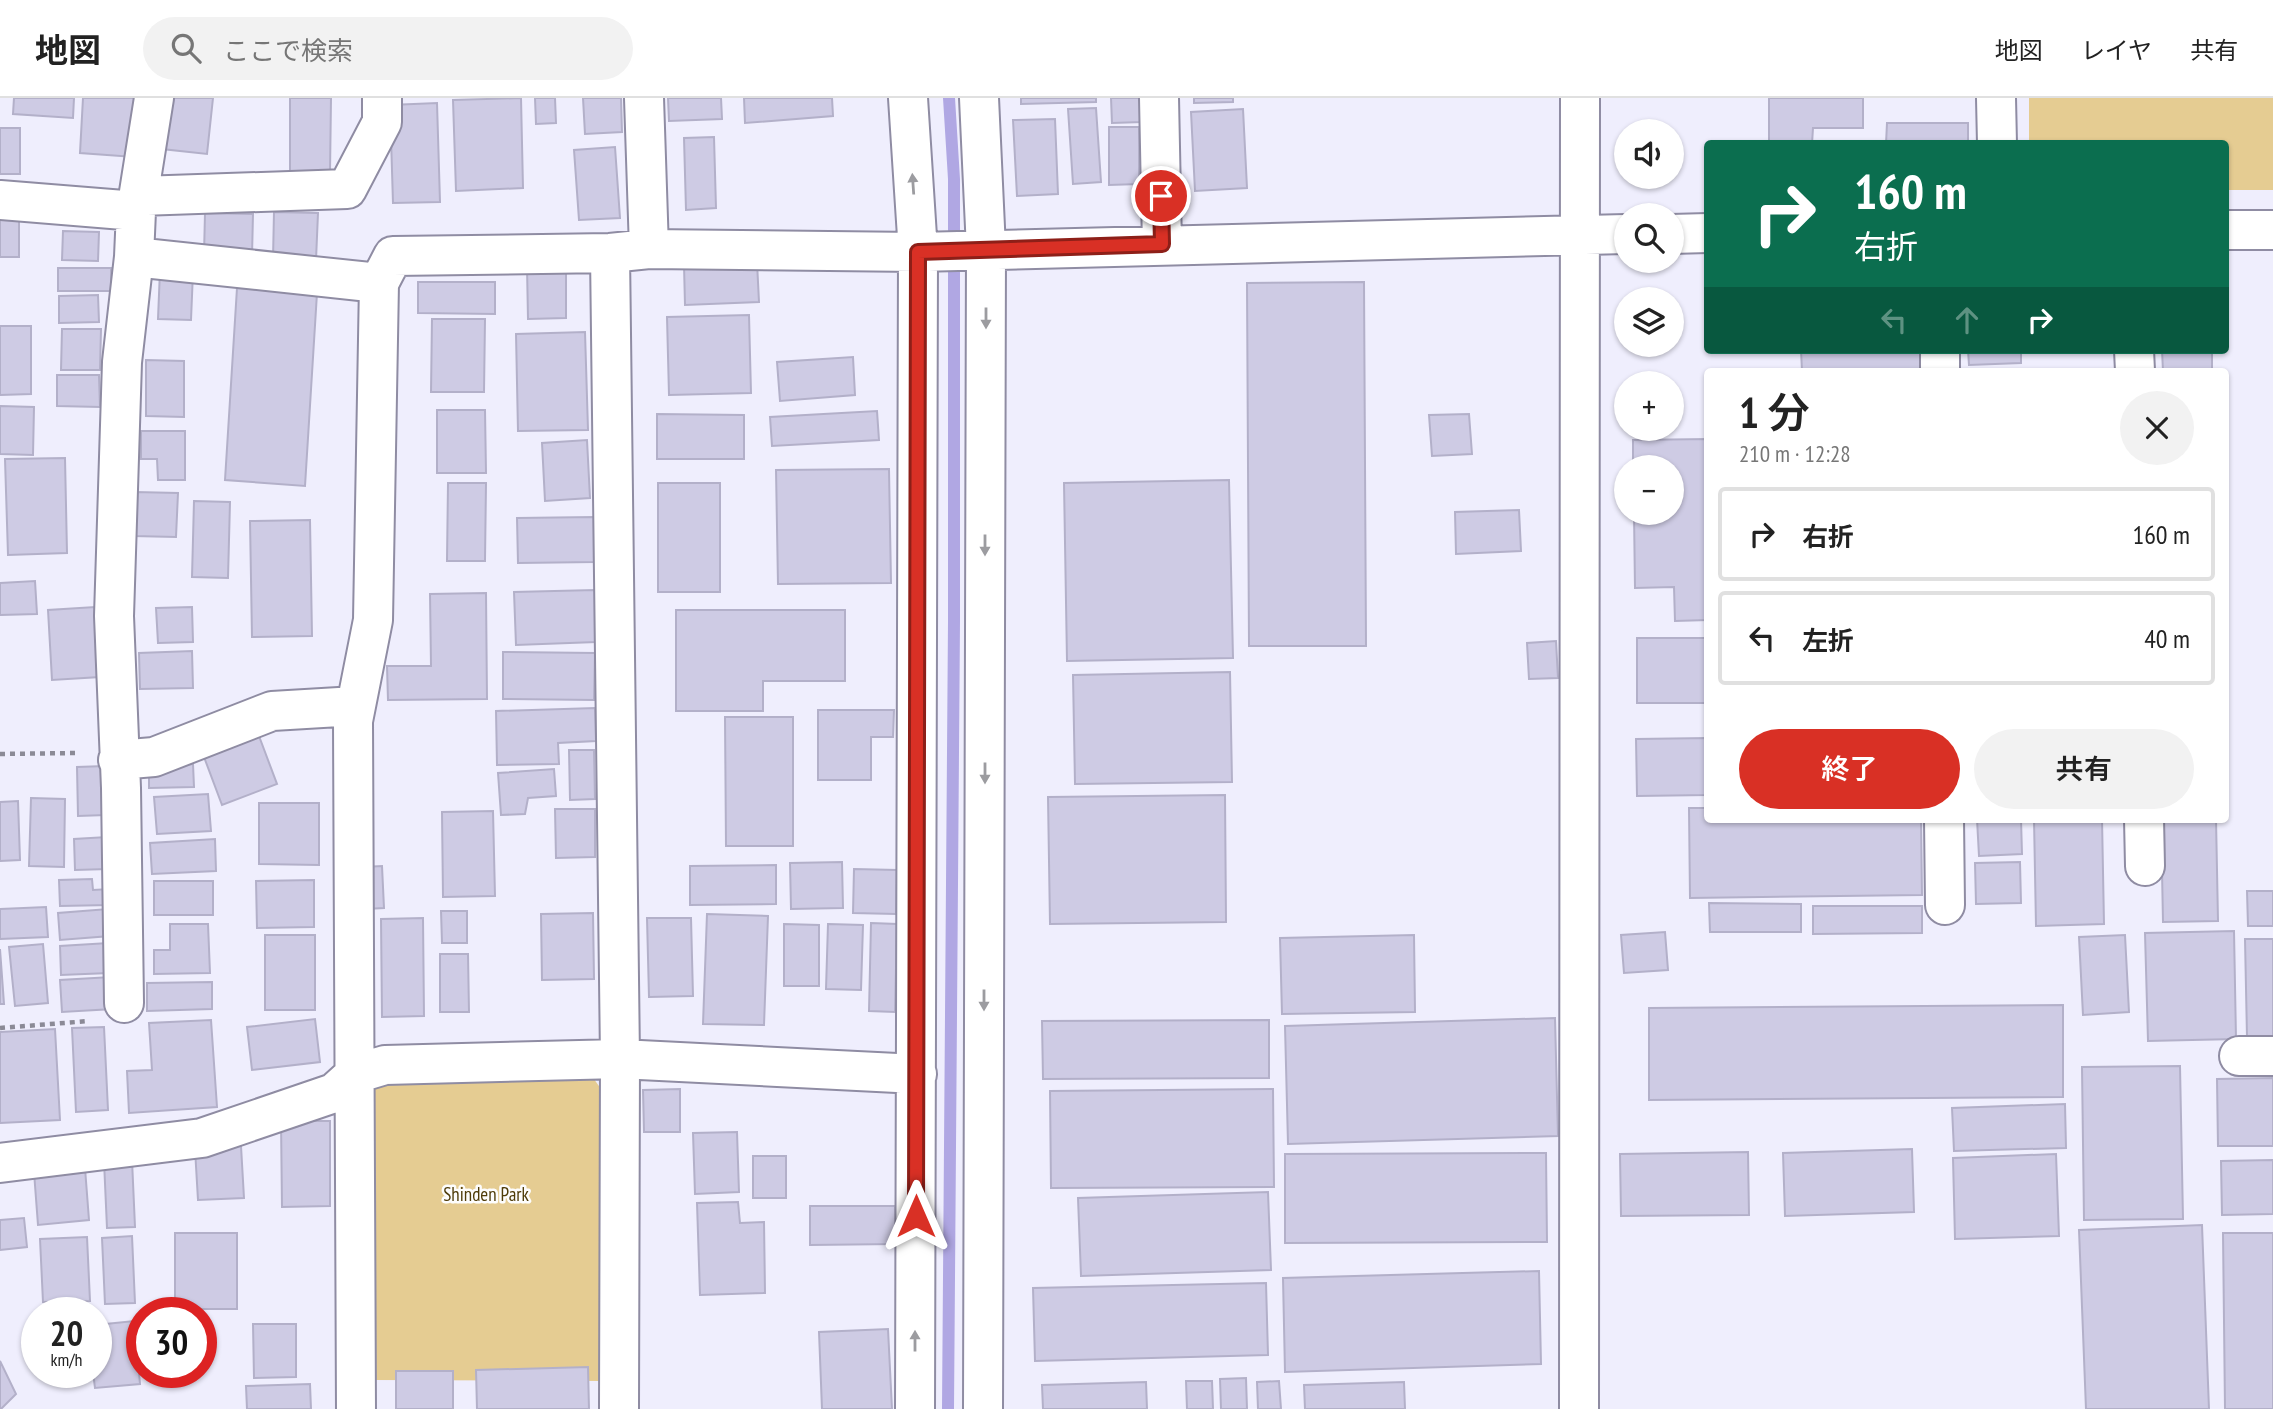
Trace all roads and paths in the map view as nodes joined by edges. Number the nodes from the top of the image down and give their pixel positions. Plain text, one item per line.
1 (154, 98) edge
2 (382, 98) edge
3 (644, 98) edge
4 (908, 98) edge
5 (979, 98) edge
6 (1159, 98) edge
7 (1580, 98) edge
8 (1996, 98) edge
9 (1997, 140) edge
10 (0, 200) edge
11 (138, 203) junction
12 (2229, 230) edge
13 (2273, 230) edge
14 (1704, 233) edge
15 (1580, 234) junction
16 (1614, 234) edge
17 (1684, 234) edge
18 (1162, 244) junction
19 (649, 249) junction
20 (954, 250) junction
21 (610, 253) junction
22 (134, 257) junction
23 (379, 283) junction
24 (356, 706) junction
25 (0, 754) edge
26 (118, 756) junction
27 (1944, 823) edge
28 (2144, 823) edge
29 (2145, 866) dead end
30 (1945, 905) dead end
31 (124, 1003) joint
32 (0, 1028) edge
33 (620, 1059) junction
34 (355, 1074) junction
35 (917, 1074) junction
36 (0, 1163) edge
37 (356, 1409) edge
38 (619, 1409) edge
39 (915, 1409) edge
40 (983, 1409) edge
41 (1578, 1409) edge

1 - 11 street
2 - 11 street
3 - 19 street
20 -> 4 street
5 - 20 street
6 - 18 street
7 - 15 street
8 - 9 street
10 - 11 street
11 - 22 street
12 - 13 street
14 - 17 street
15 - 16 street
15 - 18 street
15 - 41 street
18 - 20 street
19 - 20 street
19 - 21 street
20 - 35 street
20 -> 40 street
21 - 23 street
21 - 33 street
22 - 23 street
22 - 26 street
23 - 24 street
24 - 26 street
24 - 34 street
25 - 26 path
26 - 31 street
27 - 30 street
28 - 29 street
31 - 32 path
33 - 34 street
33 - 35 street
33 - 38 street
34 - 36 street
34 - 37 street
39 -> 35 street

